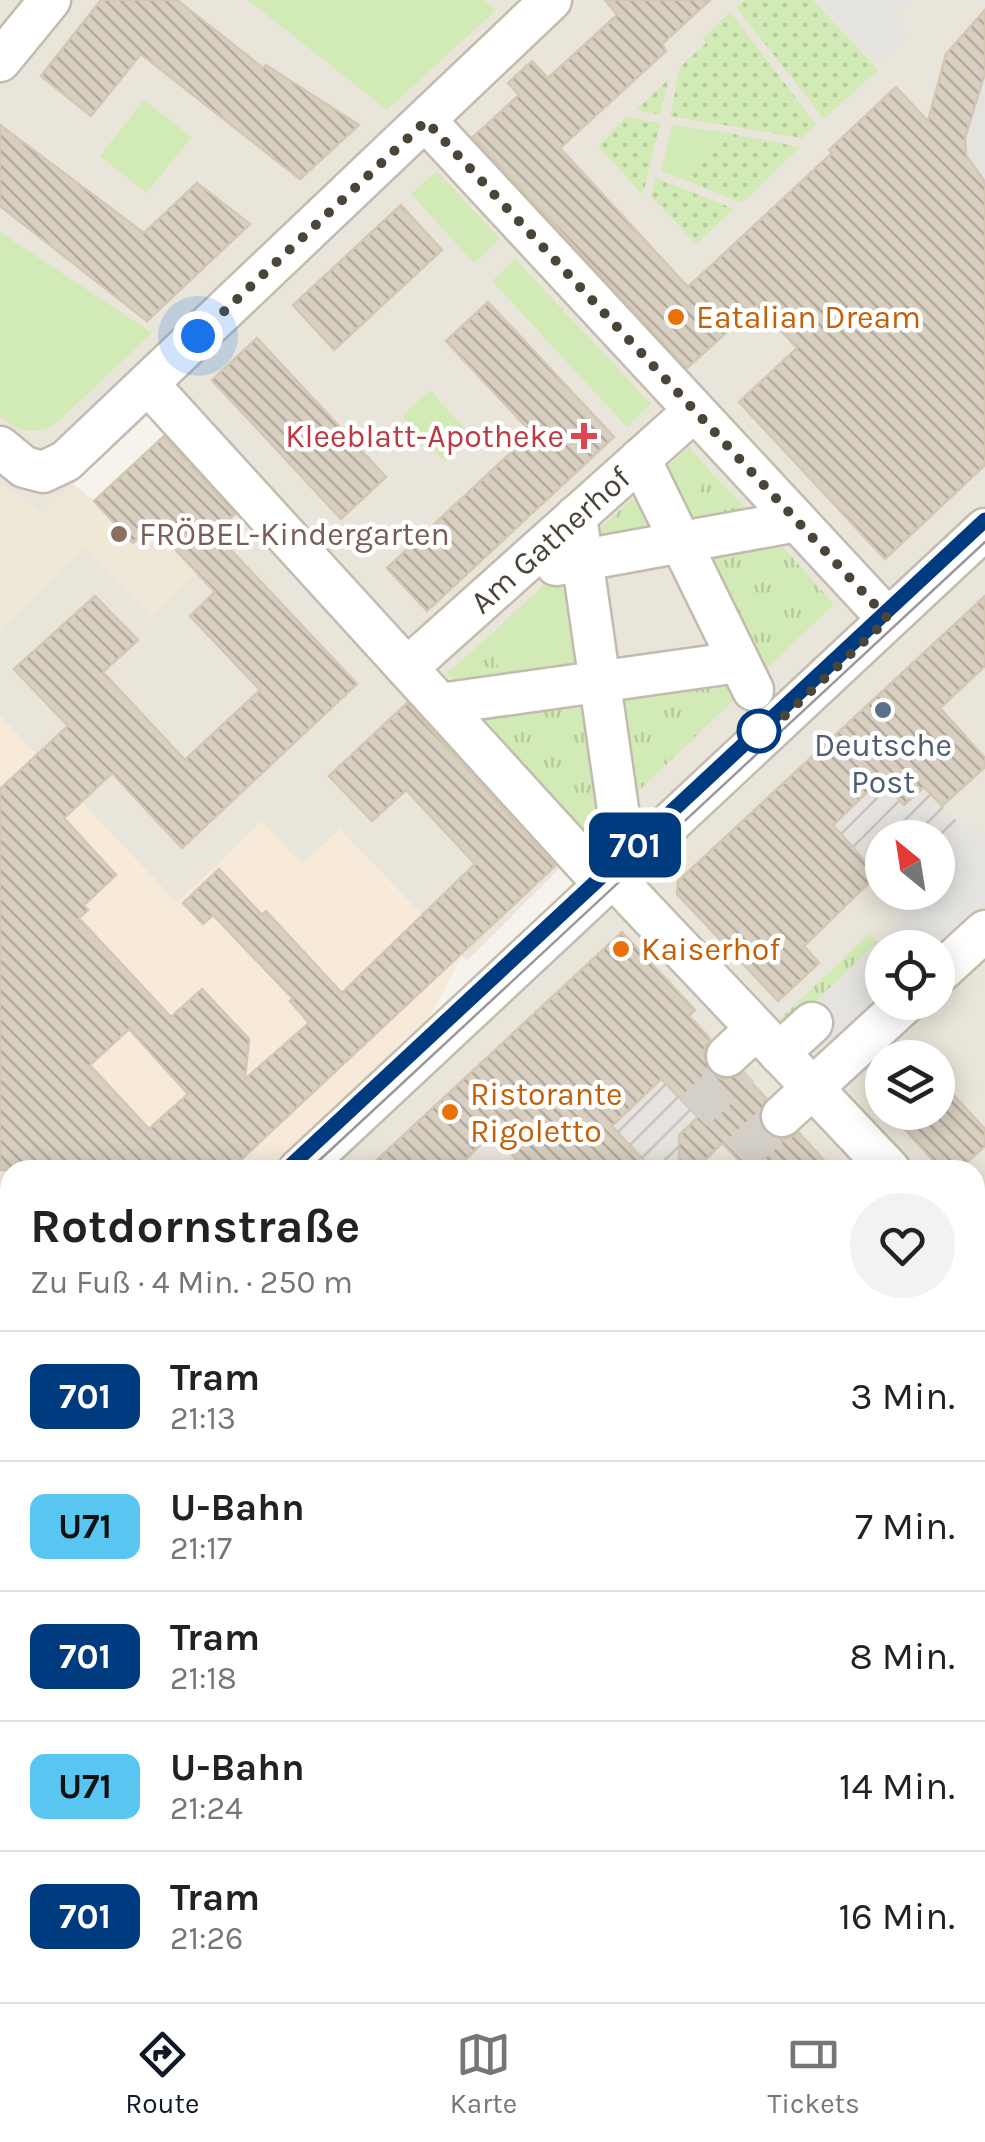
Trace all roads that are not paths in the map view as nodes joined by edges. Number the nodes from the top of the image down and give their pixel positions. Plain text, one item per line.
1 (50, 0) edge
2 (550, 0) edge
3 (0, 61) edge
4 (426, 121) junction
5 (148, 384) junction
6 (694, 410) junction
7 (0, 447) edge
8 (640, 459) junction
9 (576, 516) junction
10 (797, 521) junction
11 (985, 529) edge
12 (680, 542) junction
13 (582, 560) junction
14 (513, 573) junction
15 (888, 619) junction
16 (407, 668) junction
17 (600, 682) junction
18 (440, 704) junction
19 (619, 816) dead end
20 (602, 874) junction
21 (985, 931) edge
22 (955, 958) edge
23 (886, 1020) edge
24 (812, 1023) dead end
25 (754, 1049) junction
26 (812, 1088) junction
27 (782, 1116) tunnel mouth
28 (308, 1160) edge
29 (880, 1160) edge

1 - 3 street
2 - 4 street
4 - 5 street
4 - 6 street
5 - 7 street
5 - 16 street
6 - 8 street, Am Gatherhof
6 - 10 street
8 - 9 street, Am Gatherhof
8 - 12 street
9 - 13 street
9 - 14 street, Am Gatherhof
10 - 12 street
10 - 15 street
11 - 15 street
12 - 13 street
12 - 17 street
13 - 14 street
13 - 17 street
14 - 16 street, Am Gatherhof
15 - 20 street
16 - 18 street
17 - 18 street
17 - 19 street
18 - 20 street
20 - 25 street
20 - 28 street
21 - 22 street
23 - 26 street
24 - 25 street
25 - 26 street
26 - 27 street
26 - 29 street

